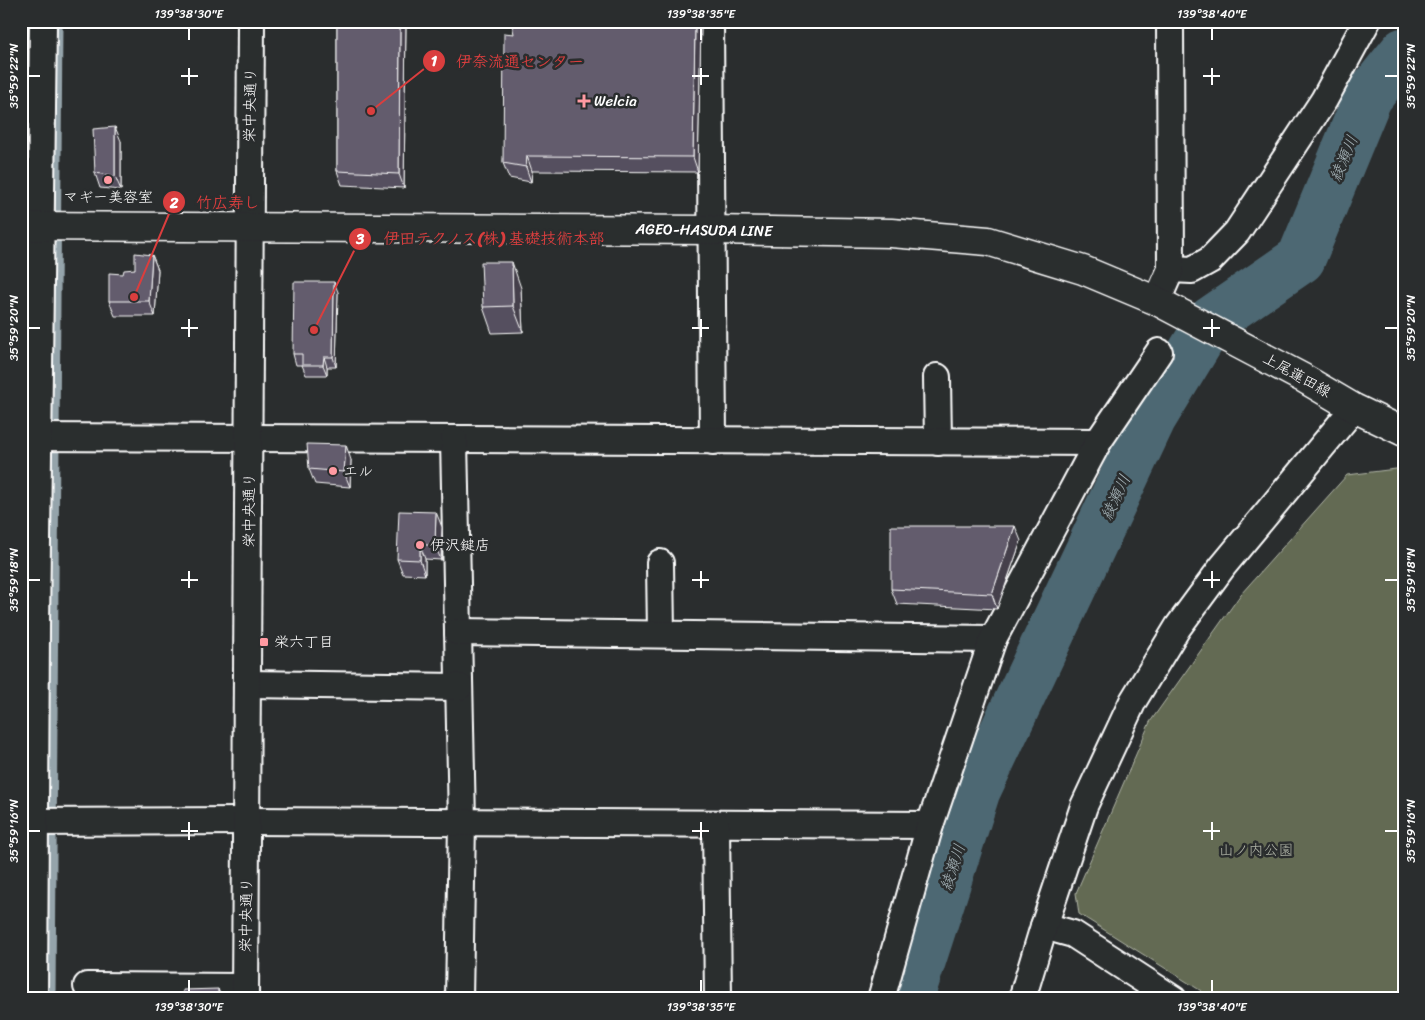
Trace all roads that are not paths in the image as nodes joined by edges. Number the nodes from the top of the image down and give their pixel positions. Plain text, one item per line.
1 (43, 21) edge
2 (251, 21) edge
3 (710, 21) edge
4 (1170, 21) edge
5 (1367, 21) edge
6 (31, 226) edge
7 (249, 227) junction
8 (712, 230) junction
9 (1171, 269) junction
10 (1157, 301) junction
11 (1191, 318) joint
12 (1159, 352) dead end
13 (937, 377) dead end
14 (1354, 408) junction
15 (1404, 432) edge
16 (30, 437) edge
17 (249, 439) junction
18 (454, 440) junction
19 (713, 441) junction
20 (938, 442) junction
21 (1098, 442) junction
22 (660, 563) dead end
23 (28, 627) edge
24 (458, 632) junction
25 (661, 634) junction
26 (992, 639) junction
27 (248, 684) junction
28 (459, 687) junction
29 (28, 822) edge
30 (247, 822) junction
31 (462, 822) junction
32 (716, 824) junction
33 (930, 825) junction
34 (1044, 926) junction
35 (87, 986) dead end
36 (245, 993) edge
37 (34, 999) edge
38 (460, 999) edge
39 (718, 999) edge
40 (881, 999) edge
41 (1022, 999) edge
42 (1173, 999) edge

1 - 6 street
2 - 7 street, 栄中央通り
3 - 8 street
4 - 9 street
5 - 9 street
6 - 7 main road, AGEO-HASUDA LINE
6 - 16 street
7 - 8 main road, AGEO-HASUDA LINE
7 - 17 street, 栄中央通り
8 - 10 main road, AGEO-HASUDA LINE
8 - 19 street
9 - 10 street
10 - 11 main road, AGEO-HASUDA LINE
11 - 14 main road, 上尾蓮田線
12 - 21 street
13 - 20 street
14 - 15 main road, 上尾蓮田線
14 - 34 street
16 - 17 street
16 - 23 street
17 - 18 street
17 - 27 street, 栄中央通り
18 - 19 street
18 - 24 street
19 - 20 street
20 - 21 street
21 - 26 street
22 - 25 street
23 - 29 street
24 - 25 street
24 - 28 street
25 - 26 street
26 - 33 street
27 - 28 street
27 - 30 street, 栄中央通り
28 - 31 street
29 - 30 street
29 - 37 street
30 - 31 street
30 - 36 street, 栄中央通り
31 - 32 street
31 - 38 street
32 - 33 street
32 - 39 street
33 - 40 street
34 - 41 street
34 - 42 street
35 - 36 street

